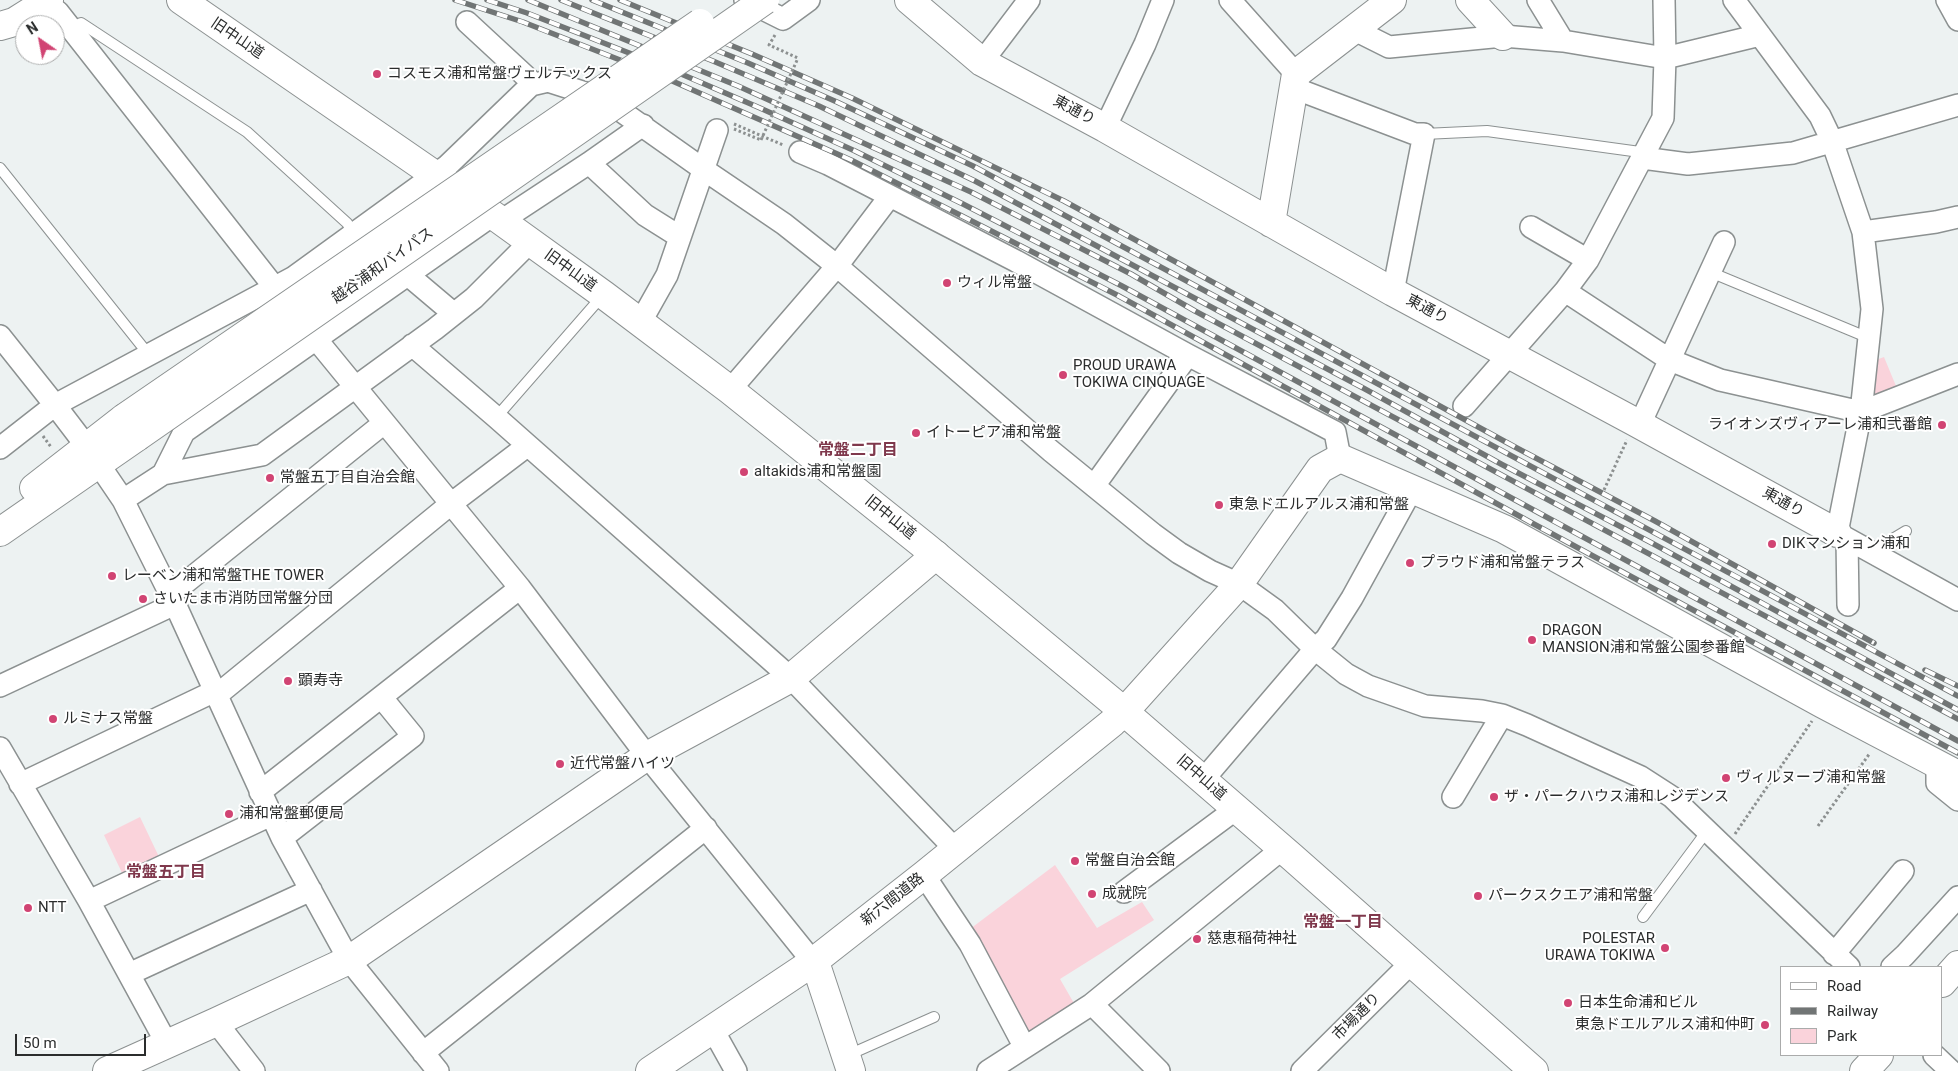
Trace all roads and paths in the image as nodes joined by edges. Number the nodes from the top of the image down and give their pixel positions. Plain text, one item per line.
1 (181, 0) edge
2 (733, 0) edge
3 (744, 0) edge
4 (765, 0) edge
5 (809, 0) edge
6 (908, 0) edge
7 (1029, 0) edge
8 (1163, 0) edge
9 (1230, 0) edge
10 (1392, 0) edge
11 (1470, 0) edge
12 (1538, 0) edge
13 (1664, 0) edge
14 (1734, 0) edge
15 (1947, 0) edge
16 (42, 2) edge
17 (1958, 20) edge
18 (467, 22) dead end
19 (0, 26) edge
20 (70, 28) junction
21 (1355, 30) junction
22 (1503, 36) junction
23 (1760, 36) junction
24 (1563, 41) junction
25 (769, 45) dead end
26 (1665, 58) junction
27 (982, 62) junction
28 (1295, 81) junction
29 (534, 84) junction
30 (1958, 105) edge
31 (643, 125) junction
32 (1105, 128) junction
33 (726, 129) junction
34 (1424, 134) junction
35 (1832, 141) junction
36 (800, 152) joint
37 (1645, 155) junction
38 (589, 163) junction
39 (0, 168) edge
40 (702, 169) junction
41 (436, 175) junction
42 (890, 196) junction
43 (1958, 217) edge
44 (497, 218) junction
45 (1271, 224) junction
46 (1531, 227) dead end
47 (1863, 232) junction
48 (354, 234) junction
49 (680, 238) junction
50 (530, 242) junction
51 (1724, 242) dead end
52 (1588, 260) junction
53 (837, 266) junction
54 (1710, 272) junction
55 (408, 275) junction
56 (275, 288) junction
57 (1565, 291) junction
58 (1393, 292) junction
59 (604, 295) junction
60 (453, 313) junction
61 (640, 323) junction
62 (0, 336) edge
63 (1869, 338) junction
64 (316, 339) junction
65 (412, 345) junction
66 (1510, 354) junction
67 (148, 355) junction
68 (1188, 355) junction
69 (1670, 360) junction
70 (1958, 374) edge
71 (355, 387) junction
72 (730, 390) junction
73 (55, 405) junction
74 (1464, 406) dead end
75 (1861, 412) junction
76 (500, 413) dead end
77 (1638, 423) junction
78 (384, 424) junction
79 (131, 428) junction
80 (39, 429) dead end
81 (528, 446) junction
82 (0, 448) edge
83 (53, 449) dead end
84 (93, 456) junction
85 (1340, 458) junction
86 (163, 474) junction
87 (1094, 486) junction
88 (1412, 489) junction
89 (1604, 490) dead end
90 (123, 500) junction
91 (452, 504) junction
92 (0, 512) edge
93 (1906, 531) dead end
94 (0, 532) edge
95 (1842, 536) junction
96 (1871, 552) junction
97 (936, 555) junction
98 (1239, 584) junction
99 (520, 588) junction
100 (172, 600) junction
101 (1958, 600) edge
102 (1848, 605) dead end
103 (1315, 649) junction
104 (791, 678) junction
105 (0, 686) edge
106 (216, 693) junction
107 (382, 698) junction
108 (1823, 704) junction
109 (1124, 712) junction
110 (1502, 716) junction
111 (1883, 734) junction
112 (0, 748) edge
113 (647, 756) junction
114 (1948, 769) edge
115 (1203, 780) junction
116 (20, 784) junction
117 (260, 792) junction
118 (1453, 796) dead end
119 (1958, 800) edge
120 (1236, 809) junction
121 (271, 815) junction
122 (1818, 826) dead end
123 (706, 828) junction
124 (1707, 831) junction
125 (282, 838) junction
126 (1282, 849) junction
127 (1725, 849) junction
128 (956, 850) junction
129 (1903, 870) dead end
130 (924, 875) junction
131 (311, 890) junction
132 (1124, 892) dead end
133 (1958, 896) edge
134 (89, 901) junction
135 (1643, 917) dead end
136 (349, 960) junction
137 (1842, 961) edge
138 (812, 962) junction
139 (1412, 962) junction
140 (1958, 965) edge
141 (1893, 966) edge
142 (129, 974) junction
143 (1943, 983) edge
144 (1092, 1004) junction
145 (934, 1017) dead end
146 (216, 1022) junction
147 (712, 1028) junction
148 (167, 1044) junction
149 (1024, 1046) junction
150 (423, 1053) junction
151 (1878, 1056) edge
152 (1935, 1056) edge
153 (849, 1063) edge
154 (118, 1069) edge
155 (254, 1071) edge
156 (438, 1071) edge
157 (650, 1071) edge
158 (736, 1071) edge
159 (988, 1071) edge
160 (1159, 1071) edge
161 (1302, 1071) edge
162 (1534, 1071) edge
163 (1864, 1071) edge
164 (1951, 1071) edge

1 - 41 main road, 旧中山道
2 - 79 main road, 越谷浦和バイパス, bridge
3 - 5 street
4 - 79 main road, 越谷浦和バイパス, bridge
6 - 27 main road, 東通り
7 - 27 street
8 - 32 street
9 - 28 street
10 - 21 main road
11 - 22 main road
12 - 24 street
13 - 26 street
14 - 23 street
15 - 17 street
16 - 19 main road
16 - 20 street
18 - 29 street
20 - 48 lane
20 - 56 street
21 - 22 street
21 - 28 main road
22 - 24 street
23 - 26 street
23 - 35 street
24 - 26 street
25 - 33 path, bridge
26 - 37 street
27 - 32 main road, 東通り
28 - 34 street
28 - 45 main road
29 - 31 street
29 - 41 street
30 - 35 street
31 - 38 street
31 - 40 street
32 - 45 main road, 東通り
33 - 36 path
33 - 40 street
34 - 37 lane
34 - 58 street
35 - 37 street
35 - 47 street
36 - 42 street
37 - 52 street
38 - 44 street
38 - 49 street
39 - 67 lane
40 - 49 street
40 - 53 street
41 - 44 main road, 旧中山道
41 - 48 street
42 - 53 street
42 - 68 street
43 - 47 street
44 - 50 main road, 旧中山道
44 - 55 street
45 - 58 main road, 東通り
46 - 52 street
47 - 63 street
48 - 56 street
49 - 61 street
50 - 59 main road, 旧中山道
50 - 60 street
51 - 54 street
52 - 57 street
53 - 72 street
53 - 87 street
54 - 63 lane
54 - 69 street
55 - 60 street
55 - 64 street
56 - 67 street
57 - 66 street
57 - 69 street
58 - 66 main road, 東通り
59 - 61 main road, 旧中山道
59 - 76 lane
60 - 65 street
61 - 72 main road, 旧中山道
62 - 73 street
63 - 75 street
64 - 71 street
64 - 86 street
65 - 71 street
65 - 81 street
66 - 74 street
66 - 77 main road, 東通り
67 - 73 street
68 - 85 street
68 - 87 street
69 - 75 street
69 - 77 street
70 - 75 street
71 - 78 street
71 - 86 street
72 - 97 main road, 旧中山道
73 - 82 street
73 - 84 street
75 - 95 street
77 - 89 path
77 - 95 main road, 東通り
78 - 91 street
78 - 100 street
79 - 84 main road, 越谷浦和バイパス
80 - 83 path
81 - 91 street
81 - 104 street
84 - 90 street
84 - 92 main road, 越谷浦和バイパス
84 - 94 main road, 越谷浦和バイパス
85 - 88 main road
85 - 98 main road, 新六間道路
86 - 90 street
87 - 98 street
88 - 103 street
88 - 108 main road
90 - 100 street
91 - 99 street
91 - 106 street
93 - 96 lane
95 - 96 street, 東通り
95 - 102 street
96 - 101 street, 東通り
97 - 104 main road
97 - 109 main road, 旧中山道
98 - 103 street
98 - 109 main road, 新六間道路
99 - 107 street
99 - 113 street
100 - 105 street
100 - 106 street
103 - 110 street
103 - 115 street
104 - 113 main road
104 - 128 street
106 - 116 street
106 - 117 street
107 - 117 street
107 - 125 street
108 - 111 main road
108 - 127 path
109 - 115 main road, 旧中山道
109 - 128 main road, 新六間道路
110 - 118 street
110 - 124 street
111 - 114 main road
111 - 122 path
112 - 116 street
113 - 123 street
113 - 136 main road
114 - 119 street
115 - 120 main road, 旧中山道
116 - 134 street
117 - 121 street
120 - 126 main road, 旧中山道
120 - 132 street
121 - 125 street
121 - 134 street
123 - 138 street
123 - 150 street
124 - 127 street
124 - 135 lane
125 - 131 street
126 - 139 main road, 旧中山道
126 - 144 street
127 - 137 street
128 - 130 main road, 新六間道路
129 - 137 street
130 - 138 main road, 新六間道路
130 - 149 street
131 - 136 street
131 - 142 street
133 - 141 street
134 - 142 street
136 - 146 main road
136 - 150 street
138 - 147 main road, 新六間道路
138 - 153 main road
139 - 161 street, 市場通り
139 - 162 main road, 旧中山道
140 - 143 main road
142 - 148 street
144 - 149 street
144 - 160 street
145 - 153 lane
146 - 148 main road
146 - 155 street
147 - 157 main road, 新六間道路
147 - 158 street
148 - 154 main road
149 - 159 street
150 - 156 street
151 - 163 main road
152 - 164 street

